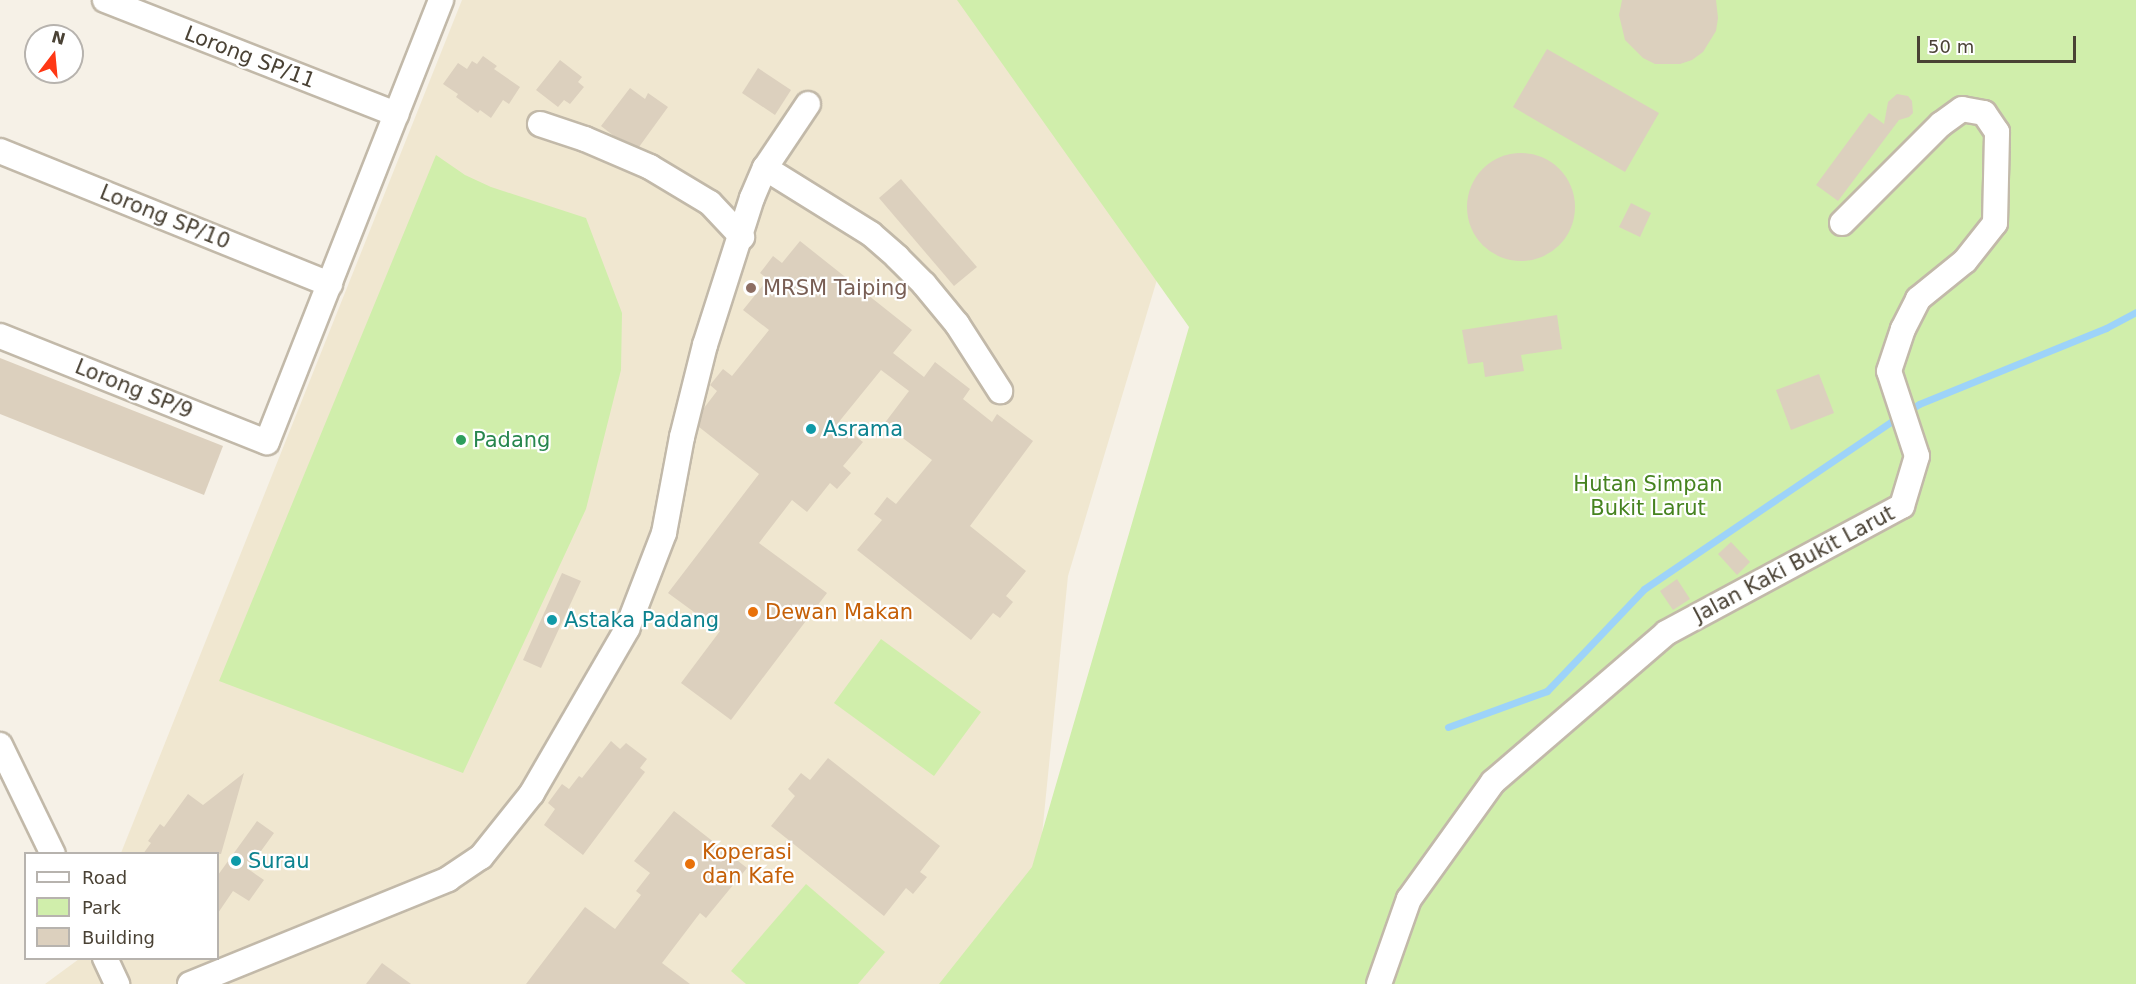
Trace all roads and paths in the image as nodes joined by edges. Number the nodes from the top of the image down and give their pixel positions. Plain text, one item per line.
1 (105, 0) edge
2 (441, 0) edge
3 (808, 104) dead end
4 (396, 114) junction
5 (540, 124) dead end
6 (0, 151) edge
7 (765, 168) junction
8 (1842, 223) dead end
9 (741, 237) junction
10 (330, 284) junction
11 (0, 336) edge
12 (1000, 392) dead end
13 (0, 744) edge
14 (52, 852) edge
15 (106, 960) edge
16 (117, 984) edge
17 (190, 984) edge
18 (1379, 984) edge

1 - 4 street, Lorong SP/11
2 - 4 street
3 - 7 street
4 - 10 street
5 - 9 street
6 - 10 street, Lorong SP/10
7 - 9 street
7 - 12 street
8 - 18 street, Jalan Kaki Bukit Larut
9 - 17 street
10 - 11 street, Lorong SP/9
13 - 14 street
15 - 16 street

